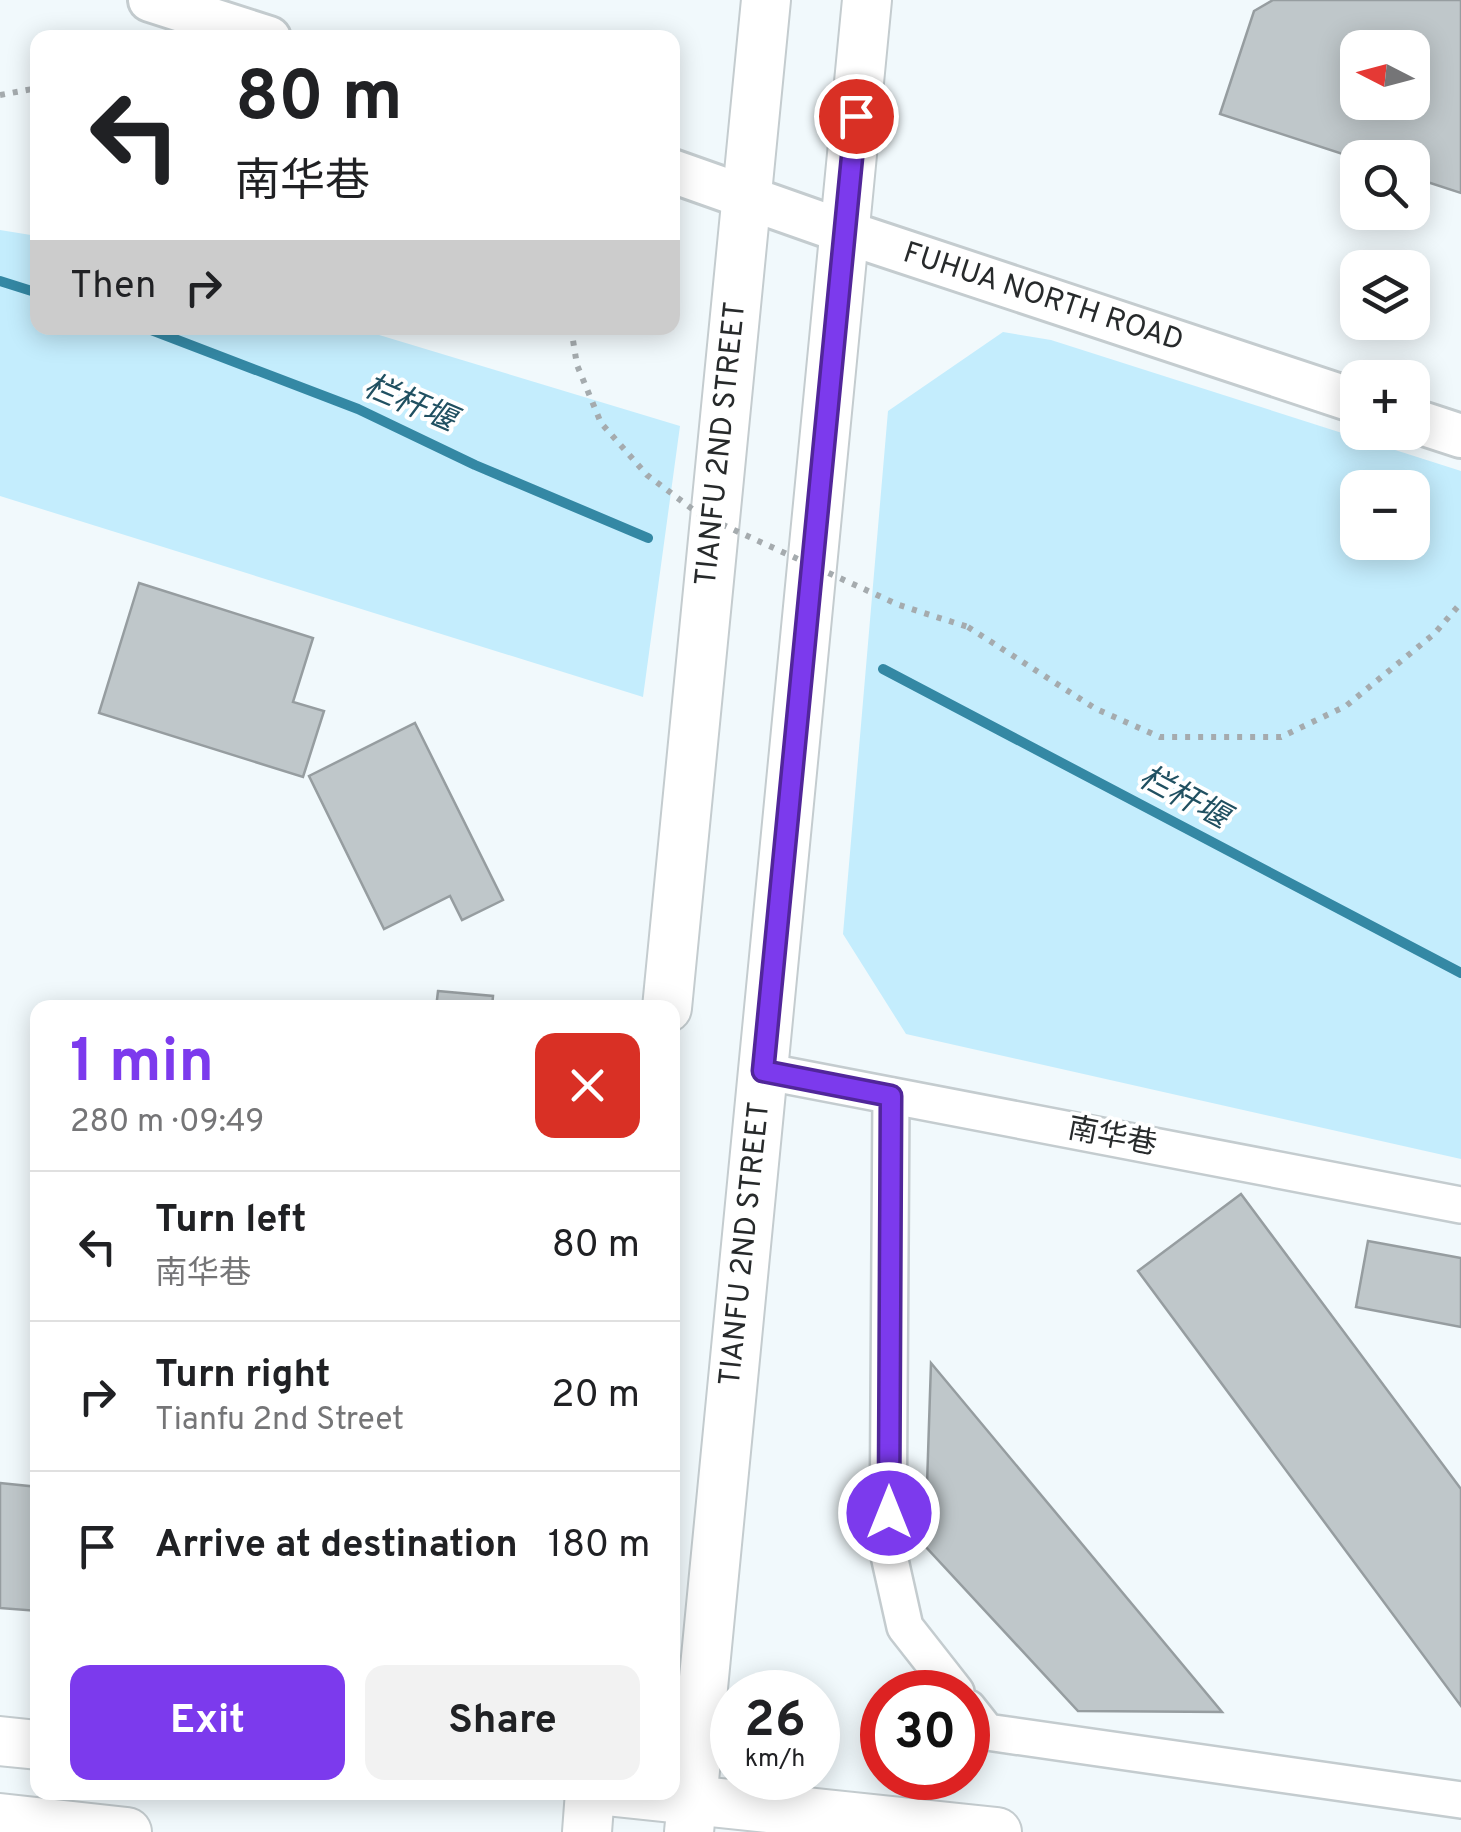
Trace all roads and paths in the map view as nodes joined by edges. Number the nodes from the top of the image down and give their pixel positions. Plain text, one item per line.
1 (150, 0) edge
2 (766, 0) edge
3 (867, 0) edge
4 (243, 30) edge
5 (30, 89) edge
6 (0, 95) edge
7 (680, 173) edge
8 (746, 198) junction
9 (845, 232) junction
10 (572, 335) edge
11 (1340, 396) edge
12 (1430, 426) edge
13 (1461, 436) edge
14 (1461, 603) edge
15 (668, 1000) edge
16 (763, 1071) junction
17 (891, 1096) junction
18 (1461, 1205) edge
19 (939, 1670) edge
20 (990, 1733) edge
21 (0, 1742) edge
22 (30, 1744) edge
23 (589, 1800) edge
24 (640, 1800) edge
25 (1461, 1800) edge
26 (691, 1816) edge
27 (0, 1818) edge
28 (127, 1832) edge
29 (586, 1832) edge
30 (997, 1832) edge

1 - 4 street
2 - 8 main road, TIANFU 2ND STREET
3 - 9 main road, TIANFU 2ND STREET
5 - 6 path
7 - 8 street, FUHUA NORTH ROAD
8 - 9 street, FUHUA NORTH ROAD
8 - 15 main road, TIANFU 2ND STREET
9 - 11 street, FUHUA NORTH ROAD
9 - 16 main road, TIANFU 2ND STREET
10 - 14 path, bridge
12 - 13 street
16 - 17 street, 南华巷
16 - 26 main road, TIANFU 2ND STREET
17 - 18 street, 南华巷
17 - 19 street
20 - 25 street
21 - 22 main road
23 - 29 main road
24 - 26 main road
26 - 30 main road
27 - 28 main road

